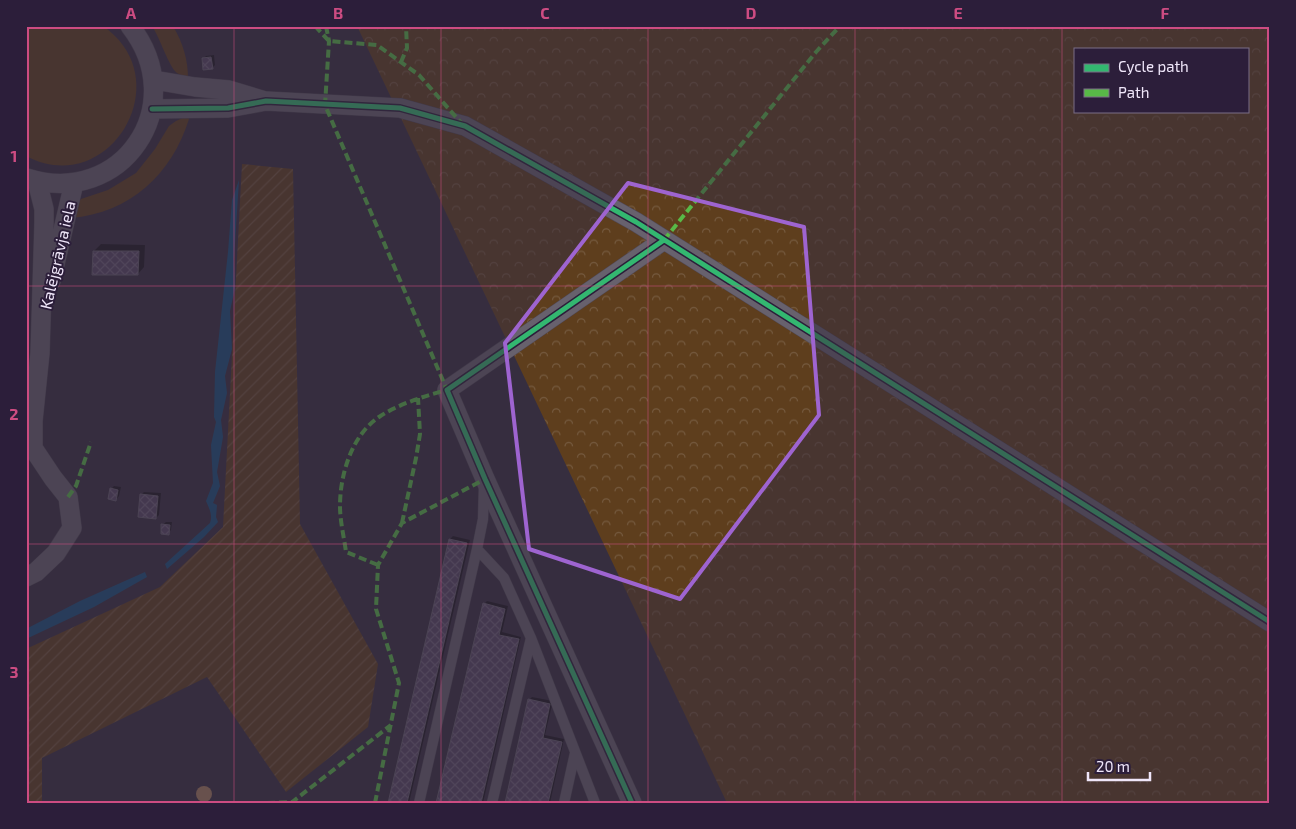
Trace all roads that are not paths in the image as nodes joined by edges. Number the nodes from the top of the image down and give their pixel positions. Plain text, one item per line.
1 (130, 26) edge
2 (154, 80) junction
3 (266, 101) junction
4 (152, 109) junction
5 (32, 179) edge
6 (74, 183) junction
7 (664, 240) junction
8 (41, 328) junction
9 (485, 479) junction
10 (477, 549) junction
11 (26, 577) edge
12 (1270, 622) edge
13 (531, 638) junction
14 (575, 753) junction
15 (419, 803) edge
16 (492, 803) edge
17 (564, 803) edge
18 (595, 803) edge
19 (632, 803) edge

1 - 2 street
2 - 3 street
2 - 4 street
3 - 4 street
3 - 7 street
4 - 6 street
5 - 6 street
5 - 8 street, Kalējgrāvja iela
6 - 8 street, Kalējgrāvja iela
7 - 9 street
7 - 12 street
8 - 11 street, Kalējgrāvja iela
9 - 10 lane
9 - 19 street
10 - 13 lane
10 - 15 lane
13 - 14 lane
13 - 16 lane
14 - 17 lane
14 - 18 lane

